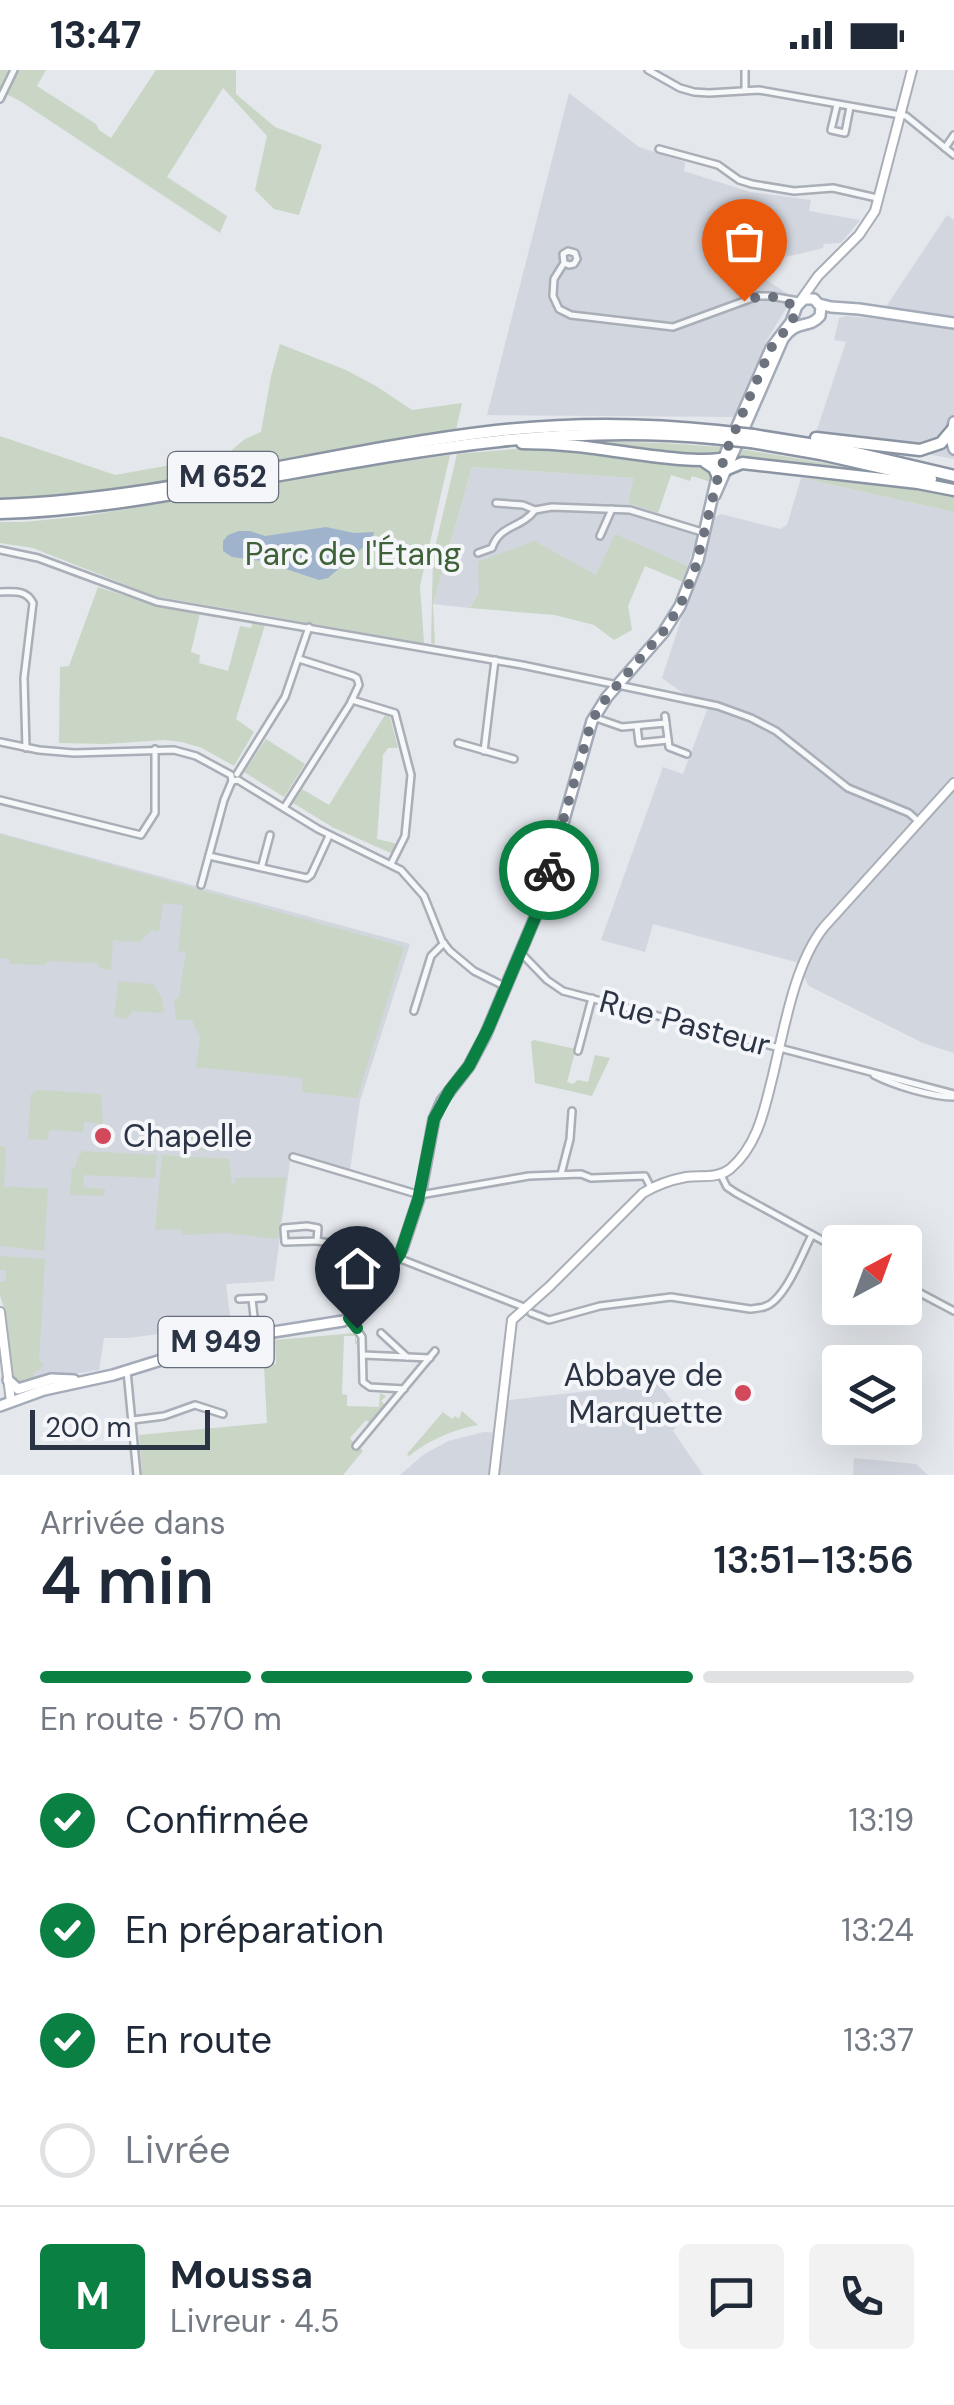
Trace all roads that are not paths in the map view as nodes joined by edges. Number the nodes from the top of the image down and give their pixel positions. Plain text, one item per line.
1 (14, 70) edge
2 (648, 70) edge
3 (745, 70) edge
4 (912, 70) edge
5 (745, 89) junction
6 (0, 99) edge
7 (837, 105) junction
8 (850, 107) junction
9 (900, 115) junction
10 (954, 135) edge
11 (945, 148) junction
12 (659, 149) dead end
13 (954, 155) edge
14 (880, 199) junction
15 (564, 262) dead end
16 (830, 265) junction
17 (819, 303) junction
18 (798, 305) junction
19 (849, 309) junction
20 (812, 321) junction
21 (954, 323) edge
22 (953, 426) edge
23 (769, 436) junction
24 (752, 439) junction
25 (473, 440) junction
26 (444, 443) junction
27 (954, 449) edge
28 (726, 461) junction
29 (954, 476) edge
30 (954, 487) edge
31 (496, 504) dead end
32 (0, 505) edge
33 (612, 509) junction
34 (535, 510) junction
35 (0, 513) edge
36 (705, 533) junction
37 (600, 536) dead end
38 (0, 550) edge
39 (478, 553) dead end
40 (0, 592) edge
41 (309, 627) junction
42 (299, 659) junction
43 (494, 660) junction
44 (618, 686) junction
45 (352, 700) junction
46 (593, 718) junction
47 (637, 726) junction
48 (668, 740) junction
49 (0, 742) edge
50 (458, 744) dead end
51 (26, 748) junction
52 (155, 750) junction
53 (484, 751) junction
54 (686, 754) dead end
55 (514, 759) dead end
56 (235, 778) junction
57 (954, 784) edge
58 (0, 800) edge
59 (284, 809) junction
60 (920, 822) junction
61 (270, 834) dead end
62 (329, 836) junction
63 (209, 856) junction
64 (391, 864) junction
65 (262, 867) junction
66 (201, 885) dead end
67 (444, 943) junction
68 (521, 953) junction
69 (506, 987) junction
70 (592, 998) junction
71 (414, 1012) dead end
72 (780, 1048) junction
73 (578, 1051) dead end
74 (954, 1095) edge
75 (572, 1112) dead end
76 (293, 1157) dead end
77 (561, 1174) junction
78 (721, 1174) junction
79 (651, 1188) junction
80 (420, 1195) junction
81 (812, 1235) junction
82 (822, 1240) edge
83 (317, 1241) junction
84 (398, 1258) junction
85 (922, 1294) edge
86 (262, 1298) dead end
87 (239, 1299) dead end
88 (252, 1299) junction
89 (366, 1305) junction
90 (526, 1310) junction
91 (0, 1312) edge
92 (954, 1312) edge
93 (350, 1320) junction
94 (381, 1332) dead end
95 (256, 1334) junction
96 (435, 1351) dead end
97 (363, 1355) junction
98 (407, 1357) junction
99 (430, 1358) junction
100 (127, 1371) junction
101 (8, 1380) junction
102 (92, 1380) junction
103 (404, 1389) junction
104 (5, 1402) edge
105 (224, 1414) dead end
106 (133, 1420) junction
107 (356, 1446) dead end
108 (138, 1475) edge
109 (494, 1475) edge

1 - 6 street
2 - 5 street
3 - 5 street
4 - 9 street, M 949
5 - 7 street
7 - 8 street
7 - 8 street
8 - 9 street
9 - 11 street
9 - 14 street, M 949
10 - 11 street
11 - 13 street
12 - 14 street
14 - 16 street, M 949
15 - 18 street
16 - 17 street, M 949
16 - 18 street, M 949
17 - 18 main road
17 - 19 main road, M 949
17 - 20 main road
18 - 20 main road
18 - 28 main road, M 949
19 - 20 main road, M 949
19 - 21 main road, M 949
20 - 28 main road, M 949
22 - 23 highway
22 - 27 main road
23 - 24 highway, M 652
23 - 29 highway, M 652
24 - 25 highway, M 652, bridge
24 - 30 highway, M 652
25 - 26 highway, M 652
25 - 28 highway
26 - 32 highway, M 652
26 - 35 highway, M 652
28 - 30 highway
28 - 36 main road, M 949
31 - 34 street
33 - 34 street
33 - 36 street
33 - 37 street
34 - 39 street
36 - 44 main road, M 949
38 - 41 street
40 - 51 street
41 - 42 street
41 - 43 street
42 - 45 street
42 - 56 street
43 - 44 street
43 - 53 street
44 - 46 main road, M 949
44 - 60 street
45 - 59 street
45 - 64 street
46 - 47 street
46 - 68 main road, M 949
47 - 48 street
47 - 48 street
48 - 54 street
49 - 51 street
50 - 53 street
51 - 52 street
52 - 56 street
52 - 58 street
53 - 55 street
56 - 59 street
56 - 63 street
57 - 60 street
59 - 62 street
60 - 72 street
61 - 65 street
62 - 64 street
62 - 65 street
63 - 65 street
63 - 66 street
64 - 67 street
67 - 69 street
67 - 71 street
68 - 69 main road, M 949
68 - 70 street, Rue Pasteur
69 - 80 main road, M 949
70 - 72 street, Rue Pasteur
70 - 73 street
72 - 74 street, Rue Pasteur
72 - 78 street
75 - 77 street
76 - 80 street
77 - 79 street
77 - 80 street
78 - 79 street
78 - 81 street
79 - 90 street
80 - 84 main road, M 949
81 - 82 street
81 - 90 street
83 - 83 street
83 - 89 street
84 - 89 main road, M 949
84 - 90 street
85 - 92 street
86 - 88 street
87 - 88 street
88 - 95 street
89 - 93 main road, M 949
90 - 109 street
91 - 101 street
93 - 95 main road, M 949
93 - 97 street
94 - 98 street
95 - 100 main road, M 949
96 - 99 street
97 - 98 street
97 - 103 street
98 - 99 street
99 - 103 street
100 - 102 main road, M 949
100 - 106 street
101 - 102 main road
101 - 104 street
102 - 104 main road, M 949
103 - 107 street
105 - 106 street
106 - 108 street

